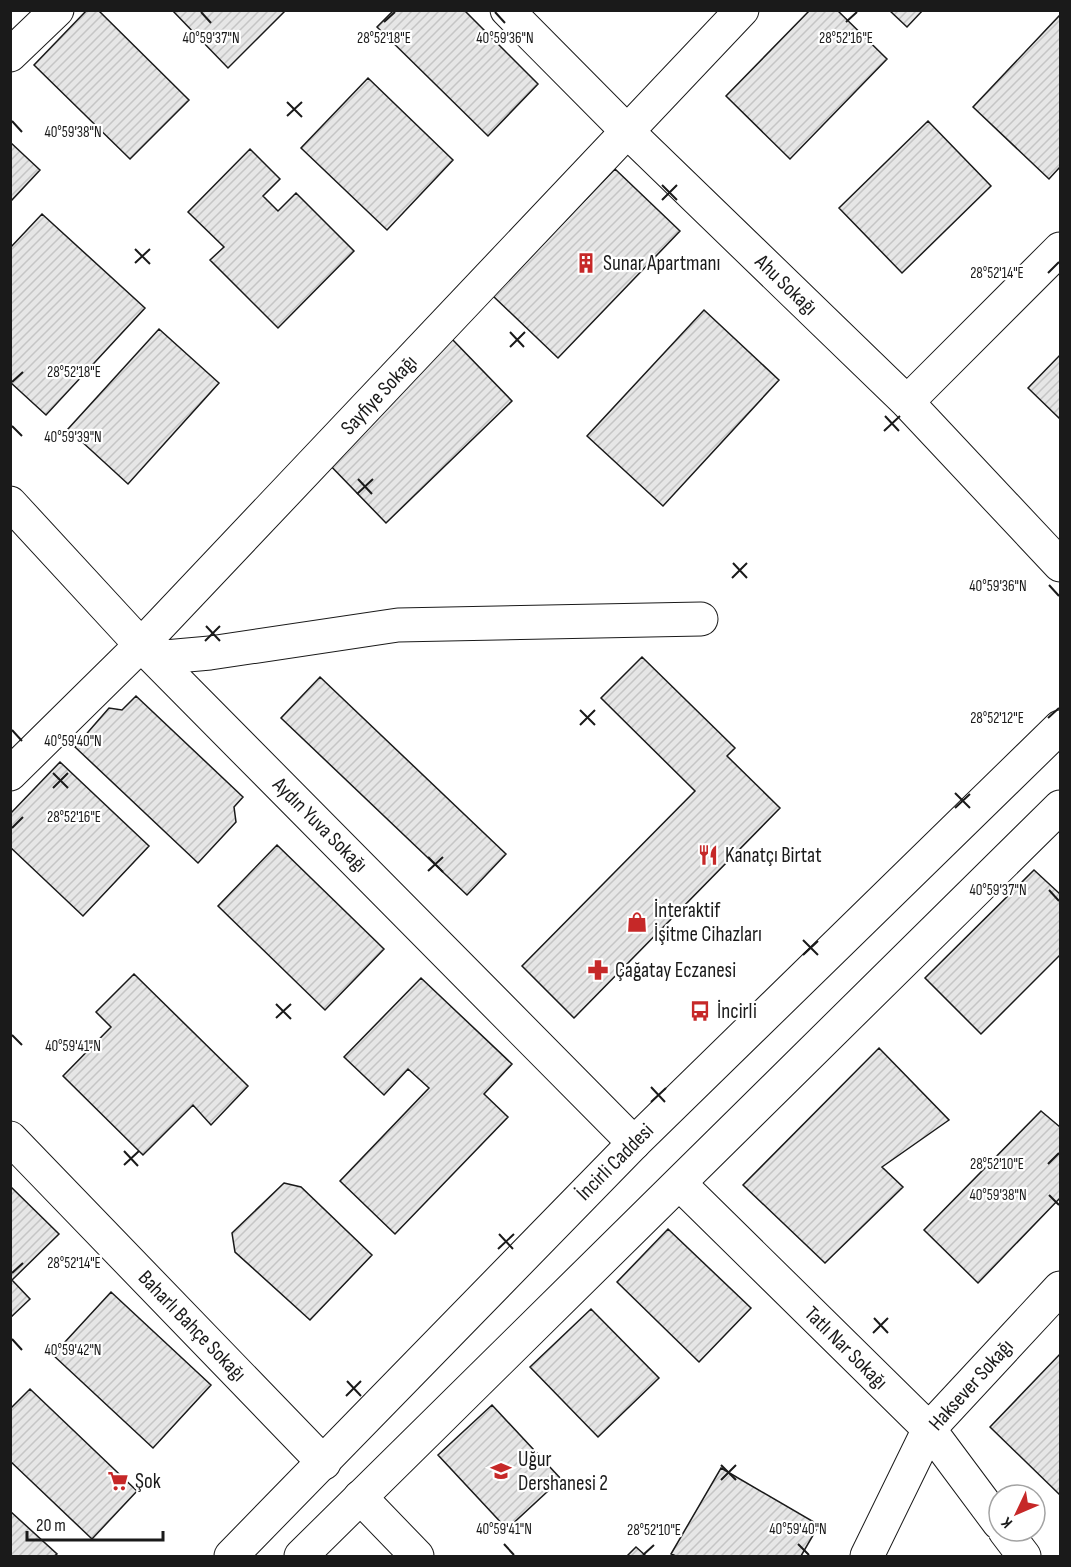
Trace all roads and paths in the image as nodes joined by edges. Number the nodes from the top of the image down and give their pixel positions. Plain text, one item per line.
1 (57, 10) edge
2 (507, 10) edge
3 (742, 10) edge
4 (10, 55) edge
5 (628, 132) junction
6 (1060, 249) edge
7 (906, 402) junction
8 (10, 503) edge
9 (1060, 565) edge
10 (701, 619) dead end
11 (148, 651) junction
12 (1060, 727) edge
13 (10, 774) edge
14 (1060, 807) edge
15 (10, 1138) edge
16 (634, 1143) junction
17 (680, 1184) junction
18 (1060, 1288) edge
19 (929, 1429) junction
20 (324, 1463) junction
21 (360, 1497) junction
22 (987, 1507) edge
23 (1014, 1543) edge
24 (231, 1557) edge
25 (301, 1557) edge
26 (417, 1557) edge
27 (867, 1557) edge
28 (1024, 1557) edge

1 - 4 street
2 - 5 street, Ahu Sokağı
3 - 5 street, Sayfiye Sokağı
5 - 7 street, Ahu Sokağı
5 - 11 street, Sayfiye Sokağı
6 - 7 street
7 - 9 street, Ahu Sokağı
8 - 11 street, Aydın Yuva Sokağı
10 - 11 street
11 - 13 street, Sayfiye Sokağı
11 - 16 street, Aydın Yuva Sokağı
12 - 16 street, İncirli Caddesi
14 - 17 street
15 - 20 street, Baharlı Bahçe Sokağı
16 - 20 street, İncirli Caddesi
17 - 19 street, Tatlı Nar Sokağı
17 - 21 street
18 - 19 street, Haksever Sokağı
19 - 22 street, Tatlı Nar Sokağı
19 - 27 street, Haksever Sokağı
20 - 24 street, İncirli Caddesi
21 - 25 street
21 - 26 street
23 - 28 street

